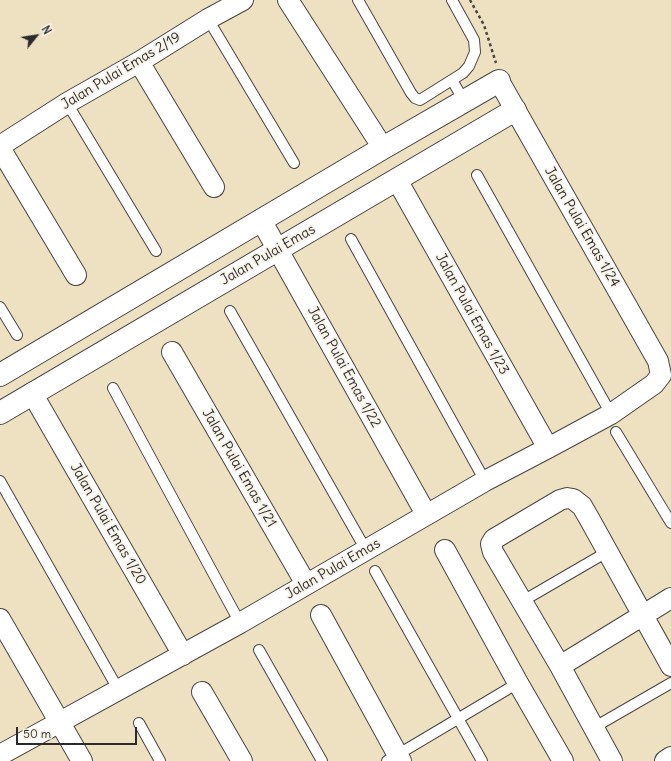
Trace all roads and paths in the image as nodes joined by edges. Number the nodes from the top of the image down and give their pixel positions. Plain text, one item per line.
1 (243, 0) edge
2 (288, 0) edge
3 (358, 0) edge
4 (452, 0) edge
5 (208, 19) junction
6 (139, 62) junction
7 (452, 80) junction
8 (499, 81) joint
9 (464, 101) junction
10 (67, 103) junction
11 (515, 110) junction
12 (0, 147) edge
13 (383, 148) junction
14 (294, 163) dead end
15 (476, 175) dead end
16 (397, 180) junction
17 (214, 186) dead end
18 (261, 220) junction
19 (351, 240) dead end
20 (278, 249) junction
21 (156, 251) dead end
22 (76, 275) dead end
23 (0, 307) edge
24 (230, 311) dead end
25 (17, 335) dead end
26 (172, 352) dead end
27 (0, 375) edge
28 (661, 375) joint
29 (114, 388) dead end
30 (32, 393) junction
31 (0, 412) edge
32 (613, 423) junction
33 (548, 448) junction
34 (485, 480) junction
35 (0, 481) edge
36 (426, 514) junction
37 (671, 523) edge
38 (366, 550) junction
39 (445, 550) dead end
40 (607, 552) junction
41 (375, 571) dead end
42 (306, 584) junction
43 (671, 598) edge
44 (521, 602) junction
45 (643, 615) junction
46 (321, 616) dead end
47 (0, 619) edge
48 (240, 622) junction
49 (259, 650) dead end
50 (183, 655) junction
51 (560, 666) junction
52 (671, 666) edge
53 (518, 683) junction
54 (671, 683) edge
55 (118, 689) junction
56 (202, 692) dead end
57 (459, 718) junction
58 (60, 722) junction
59 (139, 723) dead end
60 (593, 728) junction
61 (0, 755) edge
62 (671, 757) edge
63 (395, 759) edge
64 (82, 761) edge
65 (160, 761) edge
66 (242, 761) edge
67 (322, 761) edge
68 (482, 761) edge
69 (563, 761) edge
70 (612, 761) edge
71 (665, 761) edge

1 - 5 street, Jalan Pulai Emas 2/19
2 - 13 street
3 - 7 lane
4 - 7 lane
5 - 6 street, Jalan Pulai Emas 2/19
5 - 14 lane
6 - 10 street, Jalan Pulai Emas 2/19
6 - 17 street
7 - 9 lane
8 - 9 street
8 - 11 street, Jalan Pulai Emas 1/24
9 - 13 street
10 - 12 street, Jalan Pulai Emas 2/19
10 - 21 lane
11 - 16 street, Jalan Pulai Emas
11 - 28 street, Jalan Pulai Emas 1/24
12 - 22 street
13 - 18 street
15 - 32 lane
16 - 20 street, Jalan Pulai Emas
16 - 33 street, Jalan Pulai Emas 1/23
18 - 20 street, Jalan Pulai Emas 1/22
18 - 27 street
19 - 34 lane
20 - 30 street, Jalan Pulai Emas
20 - 36 street, Jalan Pulai Emas 1/22
23 - 25 lane
24 - 38 lane
26 - 42 street, Jalan Pulai Emas 1/21
28 - 32 street, Jalan Pulai Emas
29 - 48 lane
30 - 31 street, Jalan Pulai Emas
30 - 50 street, Jalan Pulai Emas 1/20
32 - 33 street, Jalan Pulai Emas
32 - 37 lane
33 - 34 street, Jalan Pulai Emas
34 - 36 street, Jalan Pulai Emas
35 - 55 lane
36 - 38 street, Jalan Pulai Emas
38 - 42 street, Jalan Pulai Emas
39 - 53 street
40 - 44 lane
40 - 44 street
40 - 45 street
41 - 57 lane
42 - 48 street, Jalan Pulai Emas
43 - 45 street
44 - 51 street
45 - 51 street
45 - 52 street
46 - 63 street
47 - 58 street
48 - 50 street, Jalan Pulai Emas
49 - 67 lane
50 - 55 street, Jalan Pulai Emas
51 - 60 street
53 - 57 lane
53 - 69 street
54 - 60 lane
55 - 58 street, Jalan Pulai Emas
56 - 66 street
57 - 63 lane
57 - 68 lane
58 - 61 street, Jalan Pulai Emas
58 - 64 street
59 - 65 lane
60 - 70 street
62 - 71 street

